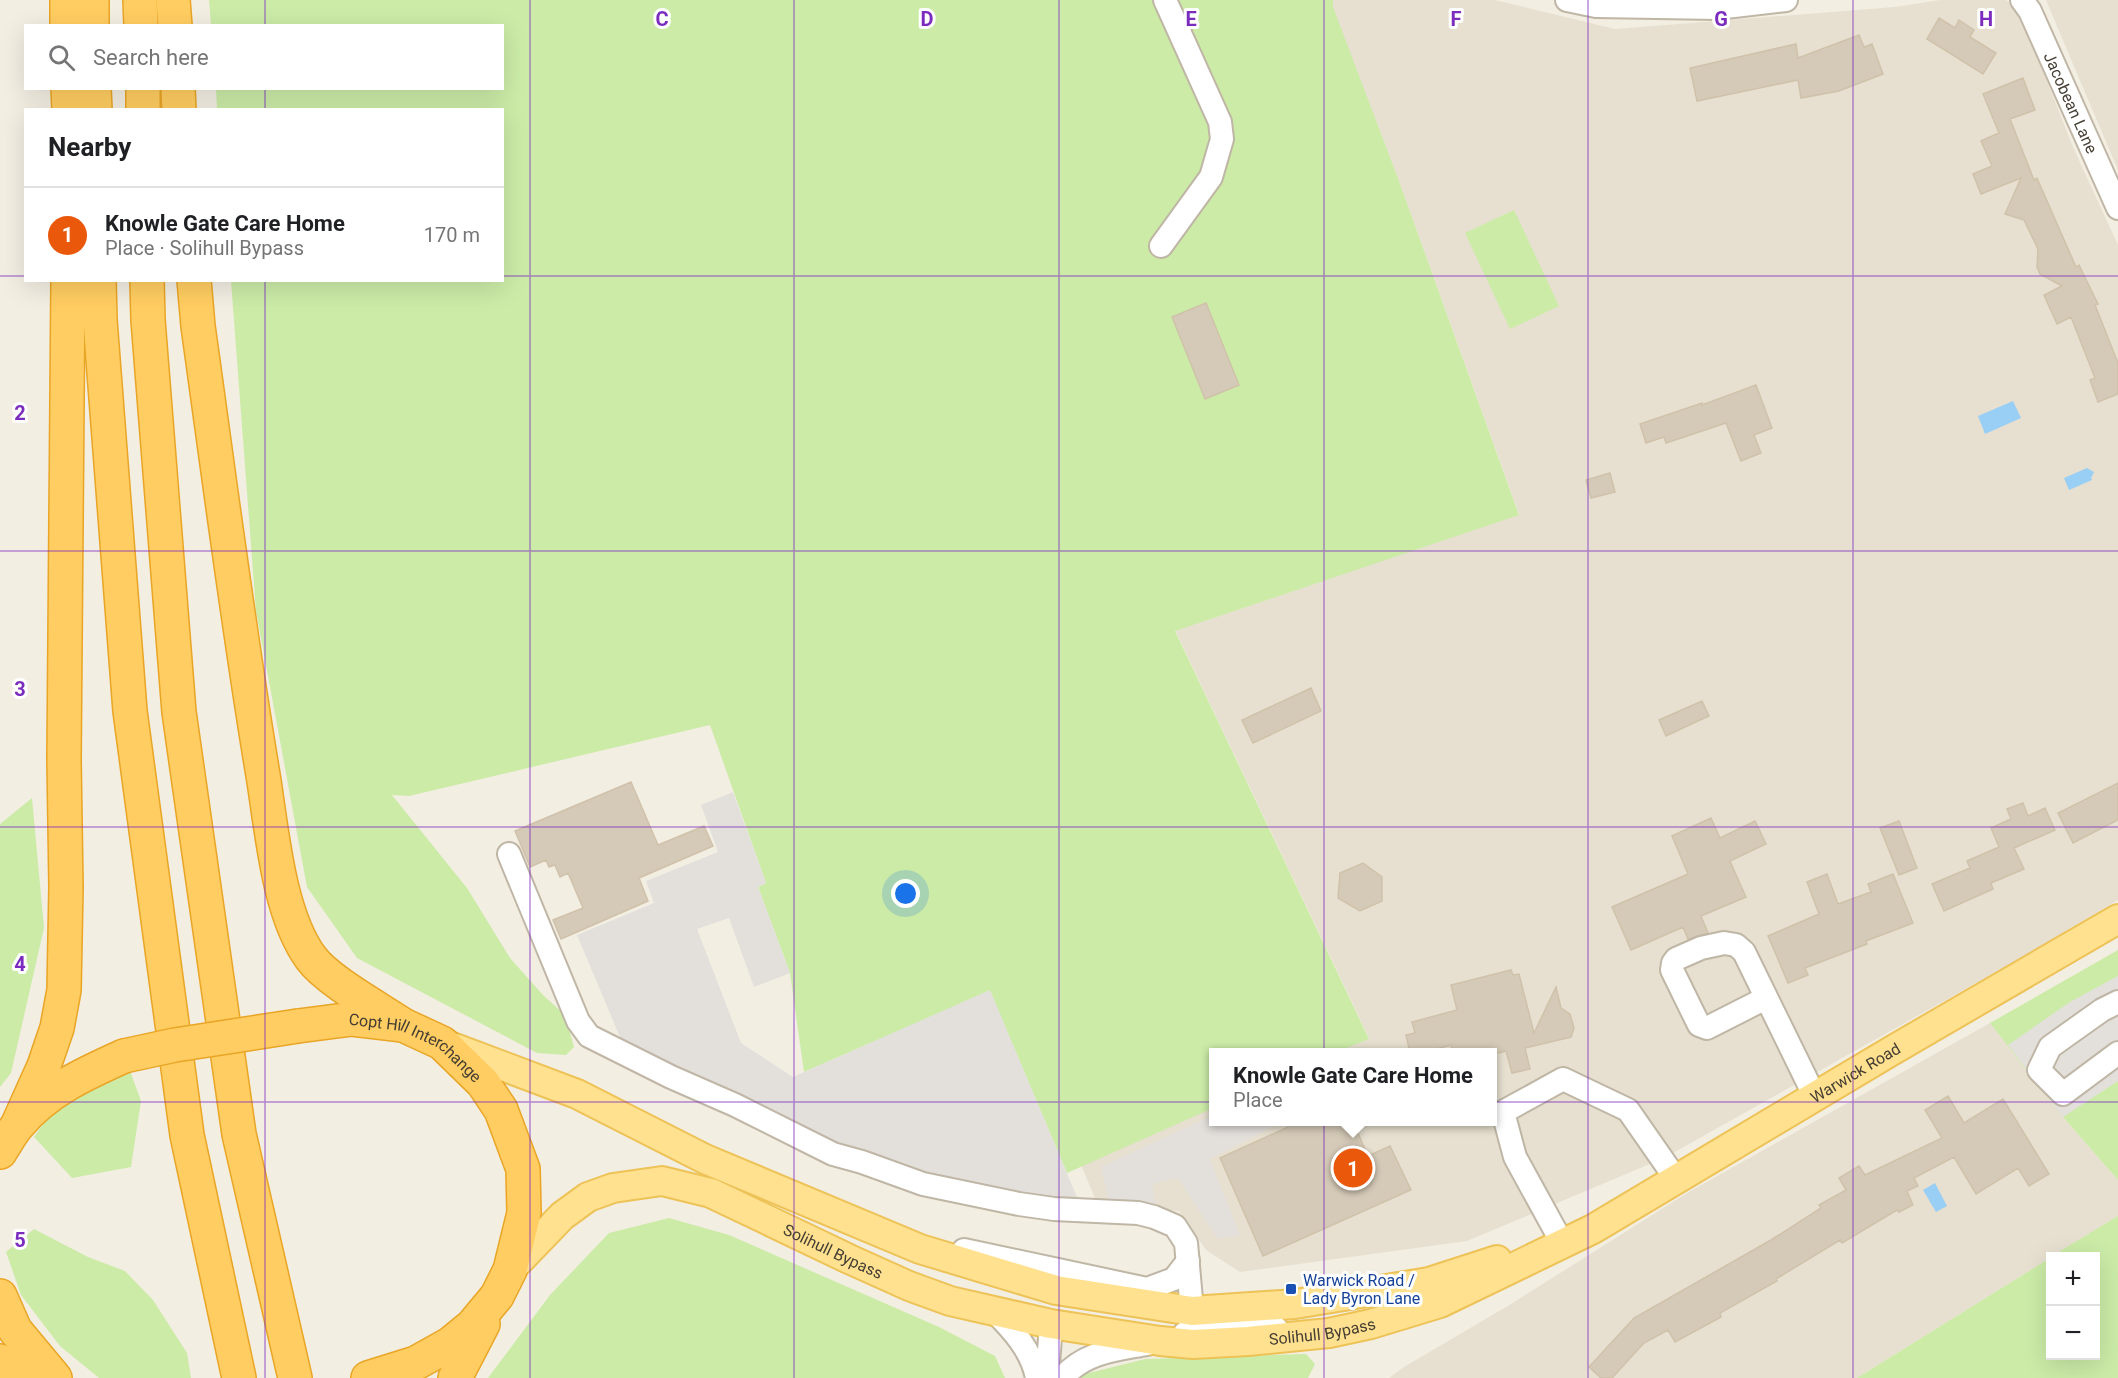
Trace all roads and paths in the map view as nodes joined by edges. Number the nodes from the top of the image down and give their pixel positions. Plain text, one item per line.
1 (67, 0) edge
2 (92, 0) edge
3 (140, 0) edge
4 (173, 0) edge
5 (1165, 0) edge
6 (1567, 0) edge
7 (1786, 0) edge
8 (2022, 0) edge
9 (67, 24) edge
10 (93, 24) edge
11 (141, 24) edge
12 (175, 24) edge
13 (68, 90) edge
14 (94, 90) edge
15 (143, 90) edge
16 (178, 90) edge
17 (69, 108) edge
18 (95, 108) edge
19 (143, 108) edge
20 (179, 108) edge
21 (2118, 208) edge
22 (1161, 246) dead end
23 (68, 282) edge
24 (99, 282) edge
25 (147, 282) edge
26 (194, 282) edge
27 (509, 854) dead end
28 (2118, 919) edge
29 (1766, 998) dead end
30 (2118, 1002) edge
31 (403, 1024) junction
32 (442, 1043) junction
33 (2118, 1053) edge
34 (1815, 1097) junction
35 (18, 1124) junction
36 (0, 1152) edge
37 (1676, 1179) junction
38 (836, 1215) junction
39 (1593, 1229) junction
40 (1560, 1239) junction
41 (920, 1249) junction
42 (1188, 1261) junction
43 (503, 1283) junction
44 (0, 1296) edge
45 (994, 1311) junction
46 (1195, 1319) junction
47 (1051, 1324) junction
48 (1329, 1333) junction
49 (1164, 1341) junction
50 (0, 1361) edge
51 (35, 1378) edge
52 (55, 1378) edge
53 (239, 1378) edge
54 (294, 1378) edge
55 (368, 1378) edge
56 (455, 1378) edge
57 (1037, 1378) edge
58 (1047, 1378) edge
59 (1062, 1378) edge

1 - 9 highway
2 - 10 highway
3 - 11 highway
4 - 12 highway
5 - 22 street
6 - 7 street
8 - 21 street, Jacobean Lane
13 - 17 highway
14 - 18 highway
15 - 19 highway
16 - 20 highway
23 - 35 highway
24 - 53 highway
25 - 54 highway
26 - 31 highway
27 - 42 street
28 - 34 main road, Warwick Road
29 - 34 street
30 - 33 street
31 - 32 highway, Copt Hill Interchange
31 - 35 highway, Copt Hill Interchange, bridge
32 - 38 main road, Solihull Bypass
32 - 43 highway, Copt Hill Interchange
34 - 37 main road, Warwick Road
35 - 36 highway, Copt Hill Interchange
37 - 39 main road, Warwick Road
37 - 40 street
38 - 41 main road, Solihull Bypass
38 - 47 main road
39 - 40 main road, Solihull Bypass
39 - 48 main road, Solihull Bypass
40 - 46 main road, Solihull Bypass
41 - 42 street
41 - 46 main road, Solihull Bypass
42 - 46 street
43 - 45 main road, Solihull Bypass
43 - 55 highway, Copt Hill Interchange
43 - 56 highway
44 - 52 highway
45 - 47 main road, Solihull Bypass
45 - 57 street
46 - 48 street
46 - 49 street
47 - 49 main road, Solihull Bypass
47 - 58 street
48 - 49 main road, Solihull Bypass
49 - 59 street
50 - 51 highway

